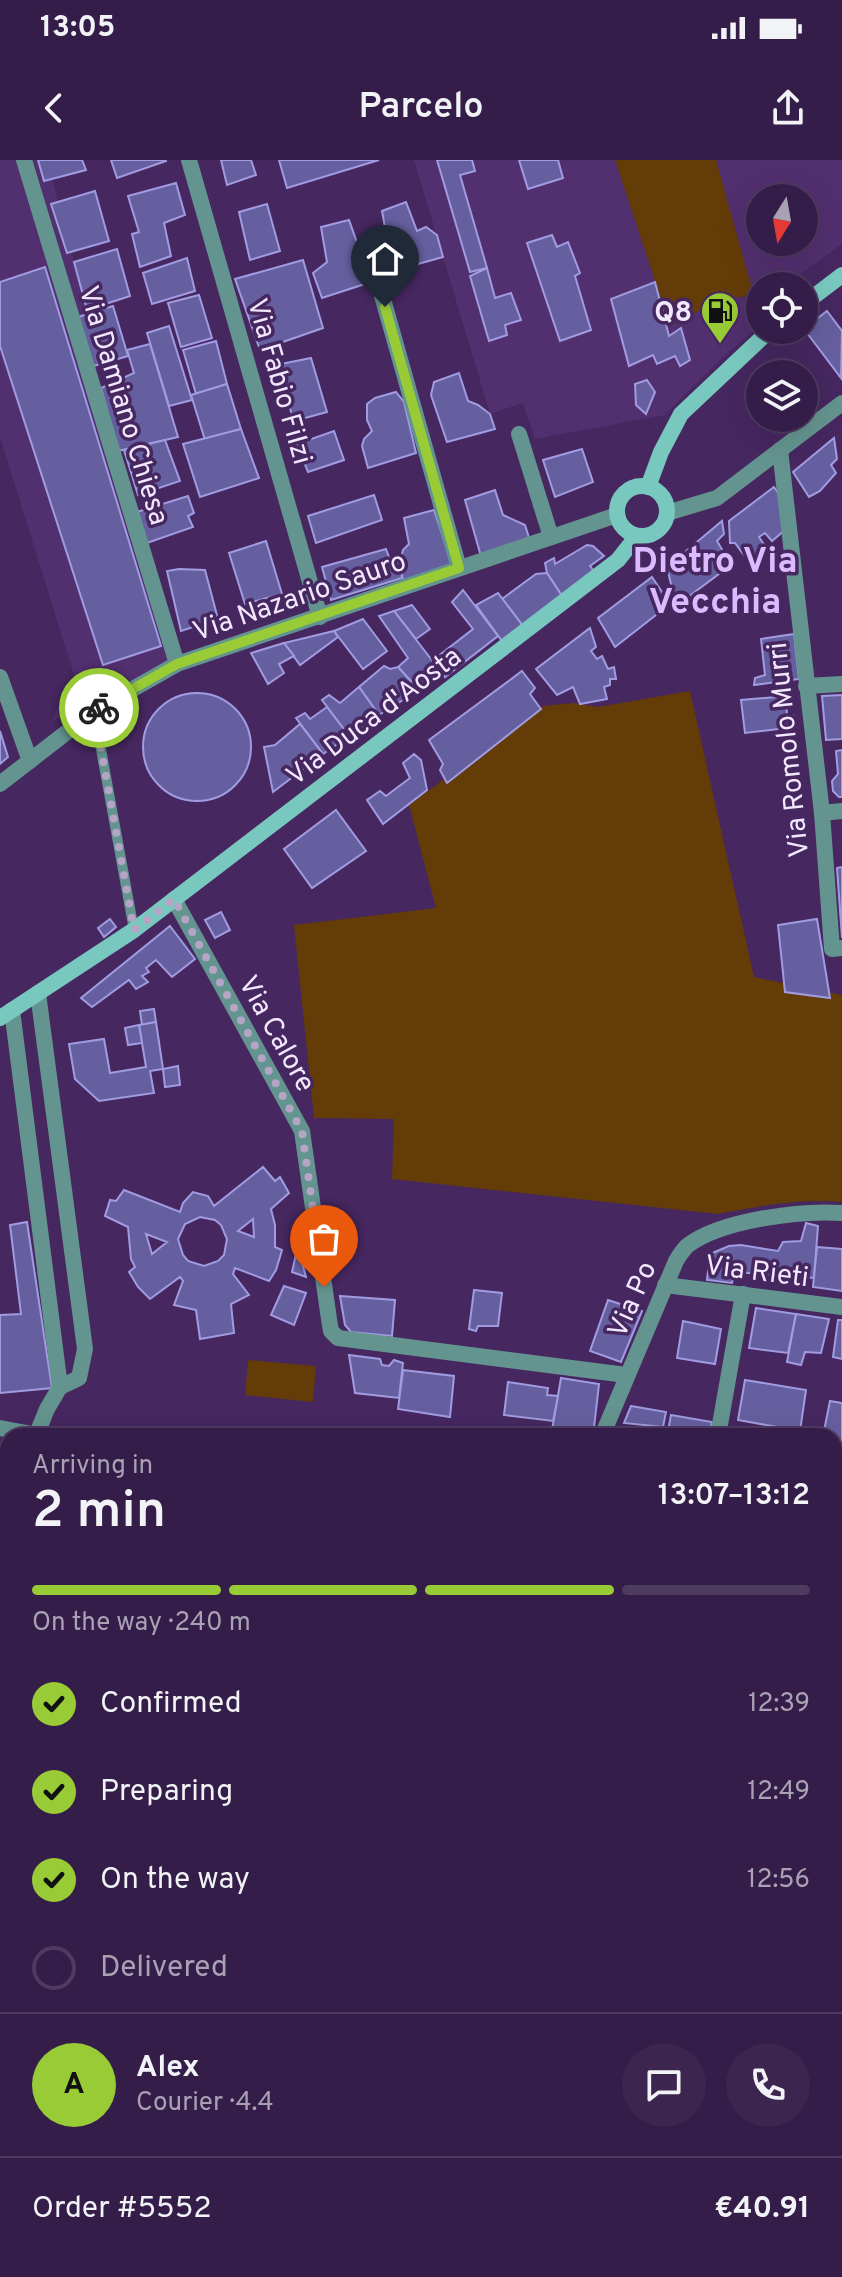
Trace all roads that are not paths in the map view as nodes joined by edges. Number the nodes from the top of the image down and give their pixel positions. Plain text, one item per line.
1 (24, 160) edge
2 (189, 160) edge
3 (842, 275) edge
4 (377, 278) dead end
5 (818, 293) edge
6 (755, 344) edge
7 (842, 403) edge
8 (519, 434) dead end
9 (780, 450) junction
10 (648, 487) junction
11 (667, 513) junction
12 (617, 515) junction
13 (637, 536) junction
14 (551, 537) junction
15 (459, 568) junction
16 (320, 617) junction
17 (177, 664) junction
18 (0, 677) edge
19 (842, 684) edge
20 (806, 686) junction
21 (94, 711) junction
22 (30, 761) junction
23 (0, 784) edge
24 (842, 811) edge
25 (822, 813) junction
26 (174, 899) junction
27 (134, 930) junction
28 (837, 949) edge
29 (38, 993) junction
30 (6, 1014) edge
31 (842, 1213) edge
32 (665, 1285) junction
33 (743, 1294) junction
34 (842, 1307) edge
35 (626, 1375) junction
36 (60, 1387) junction
37 (40, 1428) edge
38 (605, 1428) edge
39 (719, 1428) edge

1 - 17 street, Via Damiano Chiesa
2 - 16 street, Via Fabio Filzi
3 - 5 street
4 - 15 street
6 - 10 street
7 - 9 street, Via Duca d'Aosta
8 - 14 street
9 - 11 street, Via Duca d'Aosta
9 - 20 street, Via Romolo Murri
10 - 11 street
10 - 12 street
11 - 13 street, Via Duca d'Aosta
12 - 13 street
12 - 14 street, Via Nazario Sauro
13 - 26 street, Via Duca d'Aosta
14 - 15 street, Via Nazario Sauro
15 - 16 street, Via Nazario Sauro
16 - 17 street, Via Nazario Sauro
17 - 21 street, Via Nazario Sauro
18 - 22 street
19 - 20 street
20 - 25 street, Via Romolo Murri
21 - 22 street, Via Nazario Sauro
21 - 27 lane
22 - 23 street, Via Nazario Sauro
24 - 25 street
25 - 28 street, Via Romolo Murri
26 - 27 street, Via Duca d'Aosta
26 - 35 street, Via Calore
27 - 29 street, Via Duca d'Aosta
29 - 30 street, Via Duca d'Aosta
29 - 36 street
30 - 36 street, Via Duca d'Aosta
31 - 32 street, Via Po
32 - 33 street, Via Rieti
32 - 35 street, Via Po
33 - 34 street, Via Rieti
33 - 39 street
35 - 38 street, Via Po
36 - 37 street

